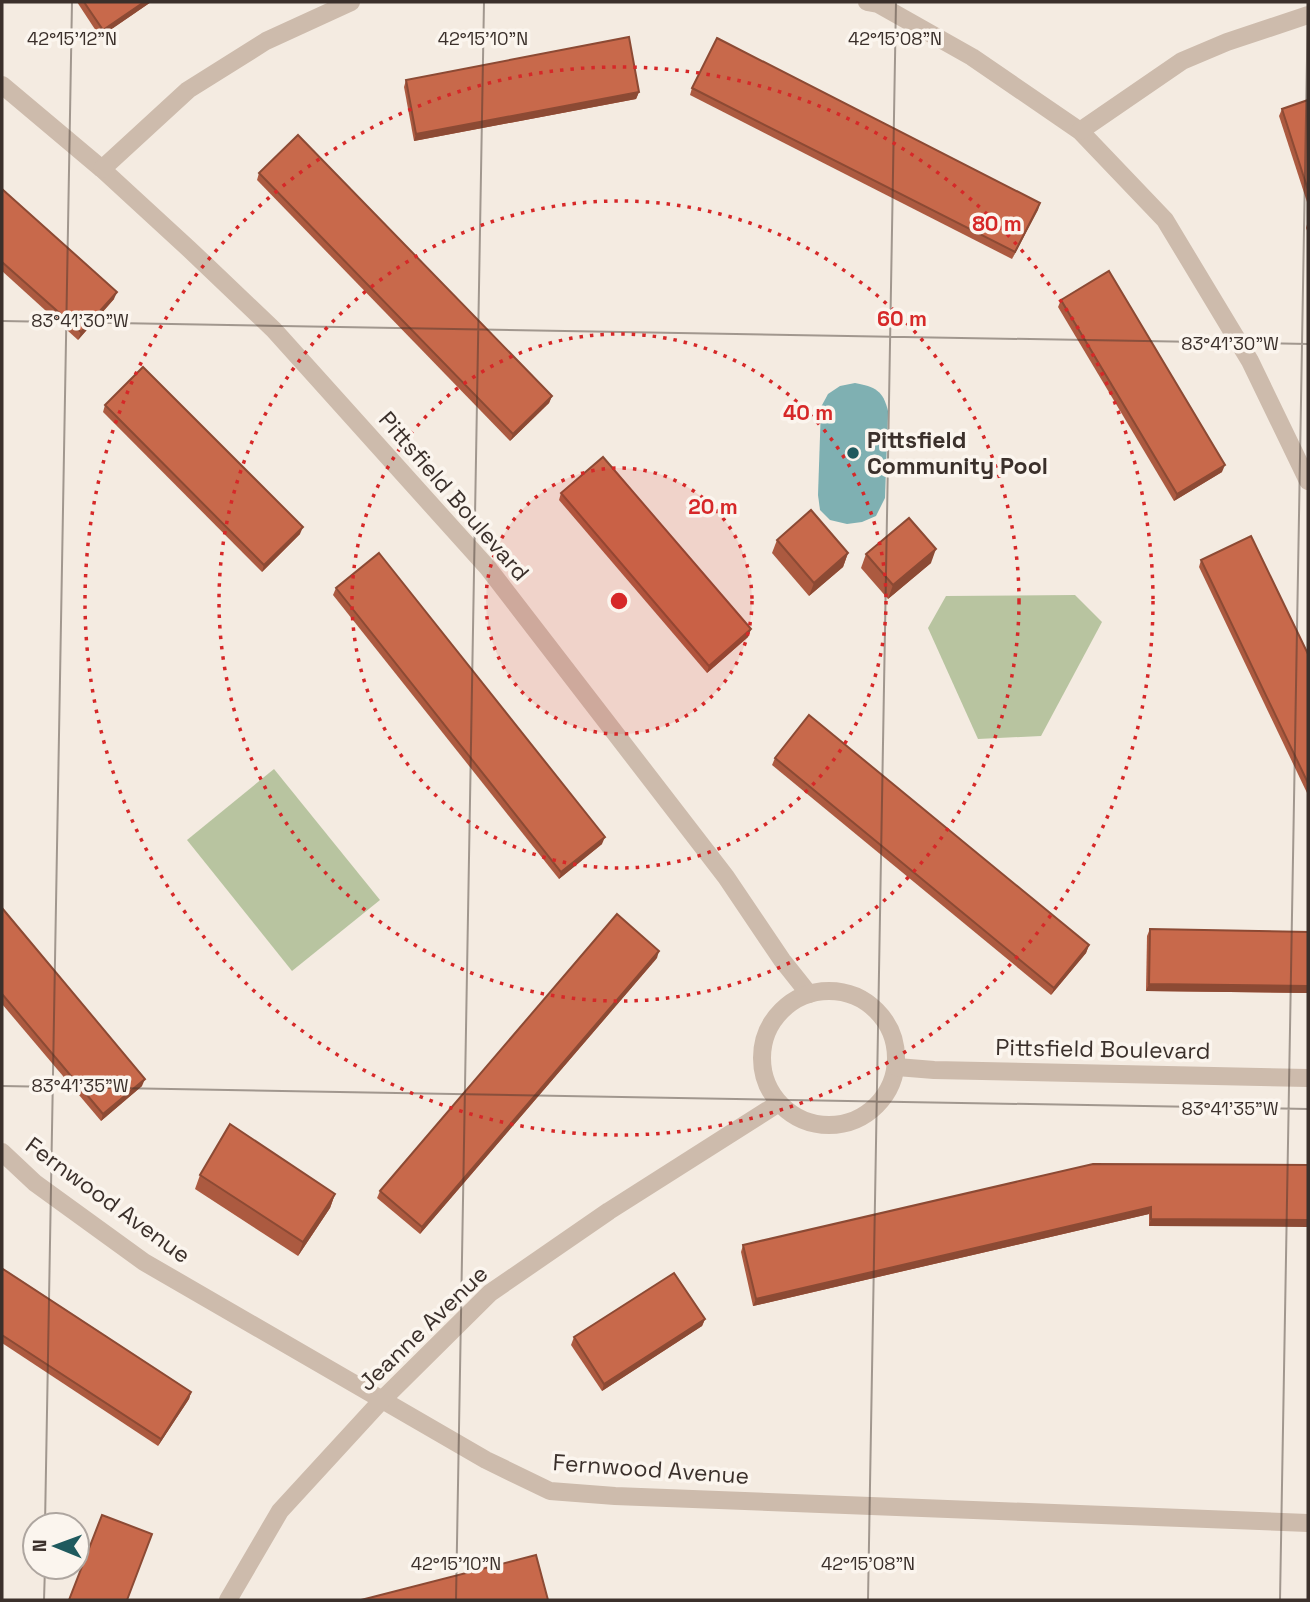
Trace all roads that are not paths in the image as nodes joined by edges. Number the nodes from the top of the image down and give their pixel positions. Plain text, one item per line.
1 (351, 2) edge
2 (874, 3) edge
3 (1308, 15) edge
4 (2, 85) edge
5 (1080, 131) junction
6 (102, 169) junction
7 (1308, 481) edge
8 (809, 994) junction
9 (897, 1066) junction
10 (1308, 1077) edge
11 (779, 1103) junction
12 (2, 1152) edge
13 (382, 1400) junction
14 (1308, 1523) edge
15 (228, 1600) edge

1 - 6 street
2 - 5 street
3 - 5 street
4 - 6 street, Pittsfield Boulevard
5 - 7 street
6 - 8 street, Pittsfield Boulevard
8 - 9 street
8 - 11 street
9 - 10 street, Pittsfield Boulevard
9 - 11 street
11 - 13 street, Jeanne Avenue
12 - 13 street, Fernwood Avenue
13 - 14 street, Fernwood Avenue
13 - 15 street, Jeanne Avenue

